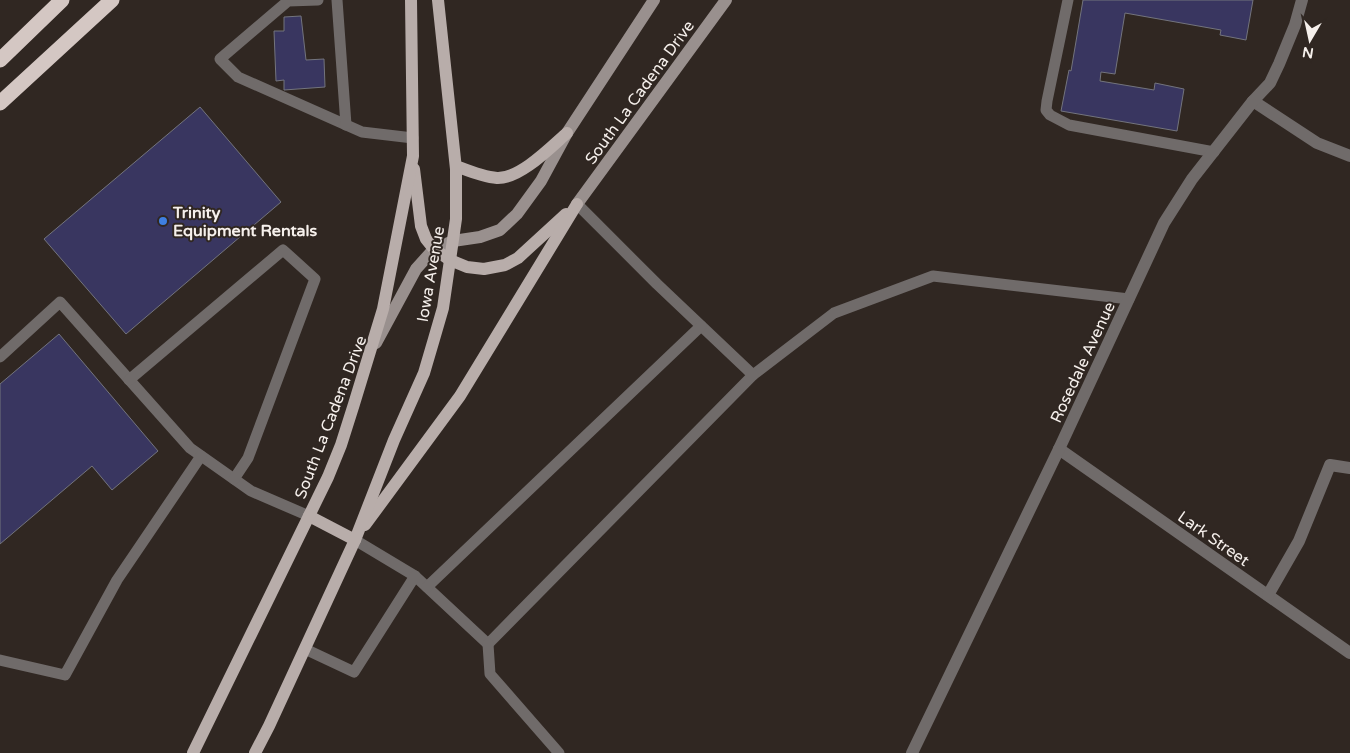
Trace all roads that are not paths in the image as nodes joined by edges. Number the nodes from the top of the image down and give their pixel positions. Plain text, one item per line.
1 (62, 0) edge
2 (112, 0) edge
3 (318, 0) edge
4 (338, 0) edge
5 (411, 0) edge
6 (438, 0) edge
7 (654, 0) edge
8 (726, 0) edge
9 (1068, 0) edge
10 (1302, 0) edge
11 (0, 60) edge
12 (1253, 101) junction
13 (0, 103) edge
14 (346, 126) junction
15 (568, 133) junction
16 (413, 138) junction
17 (1214, 152) junction
18 (413, 156) junction
19 (1350, 156) edge
20 (456, 166) junction
21 (577, 204) junction
22 (453, 240) junction
23 (434, 249) junction
24 (450, 260) junction
25 (1129, 299) junction
26 (701, 326) junction
27 (370, 355) junction
28 (0, 357) edge
29 (753, 375) junction
30 (130, 380) junction
31 (1059, 449) junction
32 (201, 456) junction
33 (1350, 468) edge
34 (234, 479) junction
35 (309, 516) junction
36 (355, 540) junction
37 (415, 576) junction
38 (426, 587) junction
39 (1268, 595) junction
40 (488, 644) junction
41 (305, 649) junction
42 (1350, 653) edge
43 (0, 660) edge
44 (193, 753) edge
45 (254, 753) edge
46 (559, 753) edge
47 (912, 753) edge

1 - 11 highway
2 - 13 highway
3 - 14 lane
4 - 14 lane
5 - 16 main road
6 - 20 main road, Iowa Avenue
7 - 15 main road, South La Cadena Drive
8 - 21 main road, South La Cadena Drive
9 - 17 lane
10 - 12 street, Rosedale Avenue
12 - 17 street, Rosedale Avenue
12 - 19 street
14 - 16 lane
15 - 20 main road
15 - 22 main road, South La Cadena Drive
16 - 18 main road
17 - 25 street, Rosedale Avenue
18 - 23 main road
18 - 27 main road
20 - 22 main road, Iowa Avenue
21 - 24 main road
21 - 26 lane
21 - 36 main road
22 - 23 main road, South La Cadena Drive
22 - 24 main road, Iowa Avenue
23 - 24 main road
23 - 27 main road, South La Cadena Drive
24 - 36 main road, Iowa Avenue
25 - 29 lane
25 - 31 street, Rosedale Avenue
26 - 29 lane
26 - 38 lane
27 - 35 main road, South La Cadena Drive
28 - 30 lane
29 - 40 lane
30 - 32 lane
30 - 34 lane
31 - 39 street, Lark Street
31 - 47 street, Rosedale Avenue
32 - 34 lane
32 - 43 lane
33 - 39 street
34 - 35 lane
35 - 36 main road
35 - 44 main road, South La Cadena Drive
36 - 37 lane
36 - 41 main road
37 - 38 lane
37 - 41 lane
38 - 40 lane
39 - 42 street, Lark Street
40 - 46 lane
41 - 45 main road

